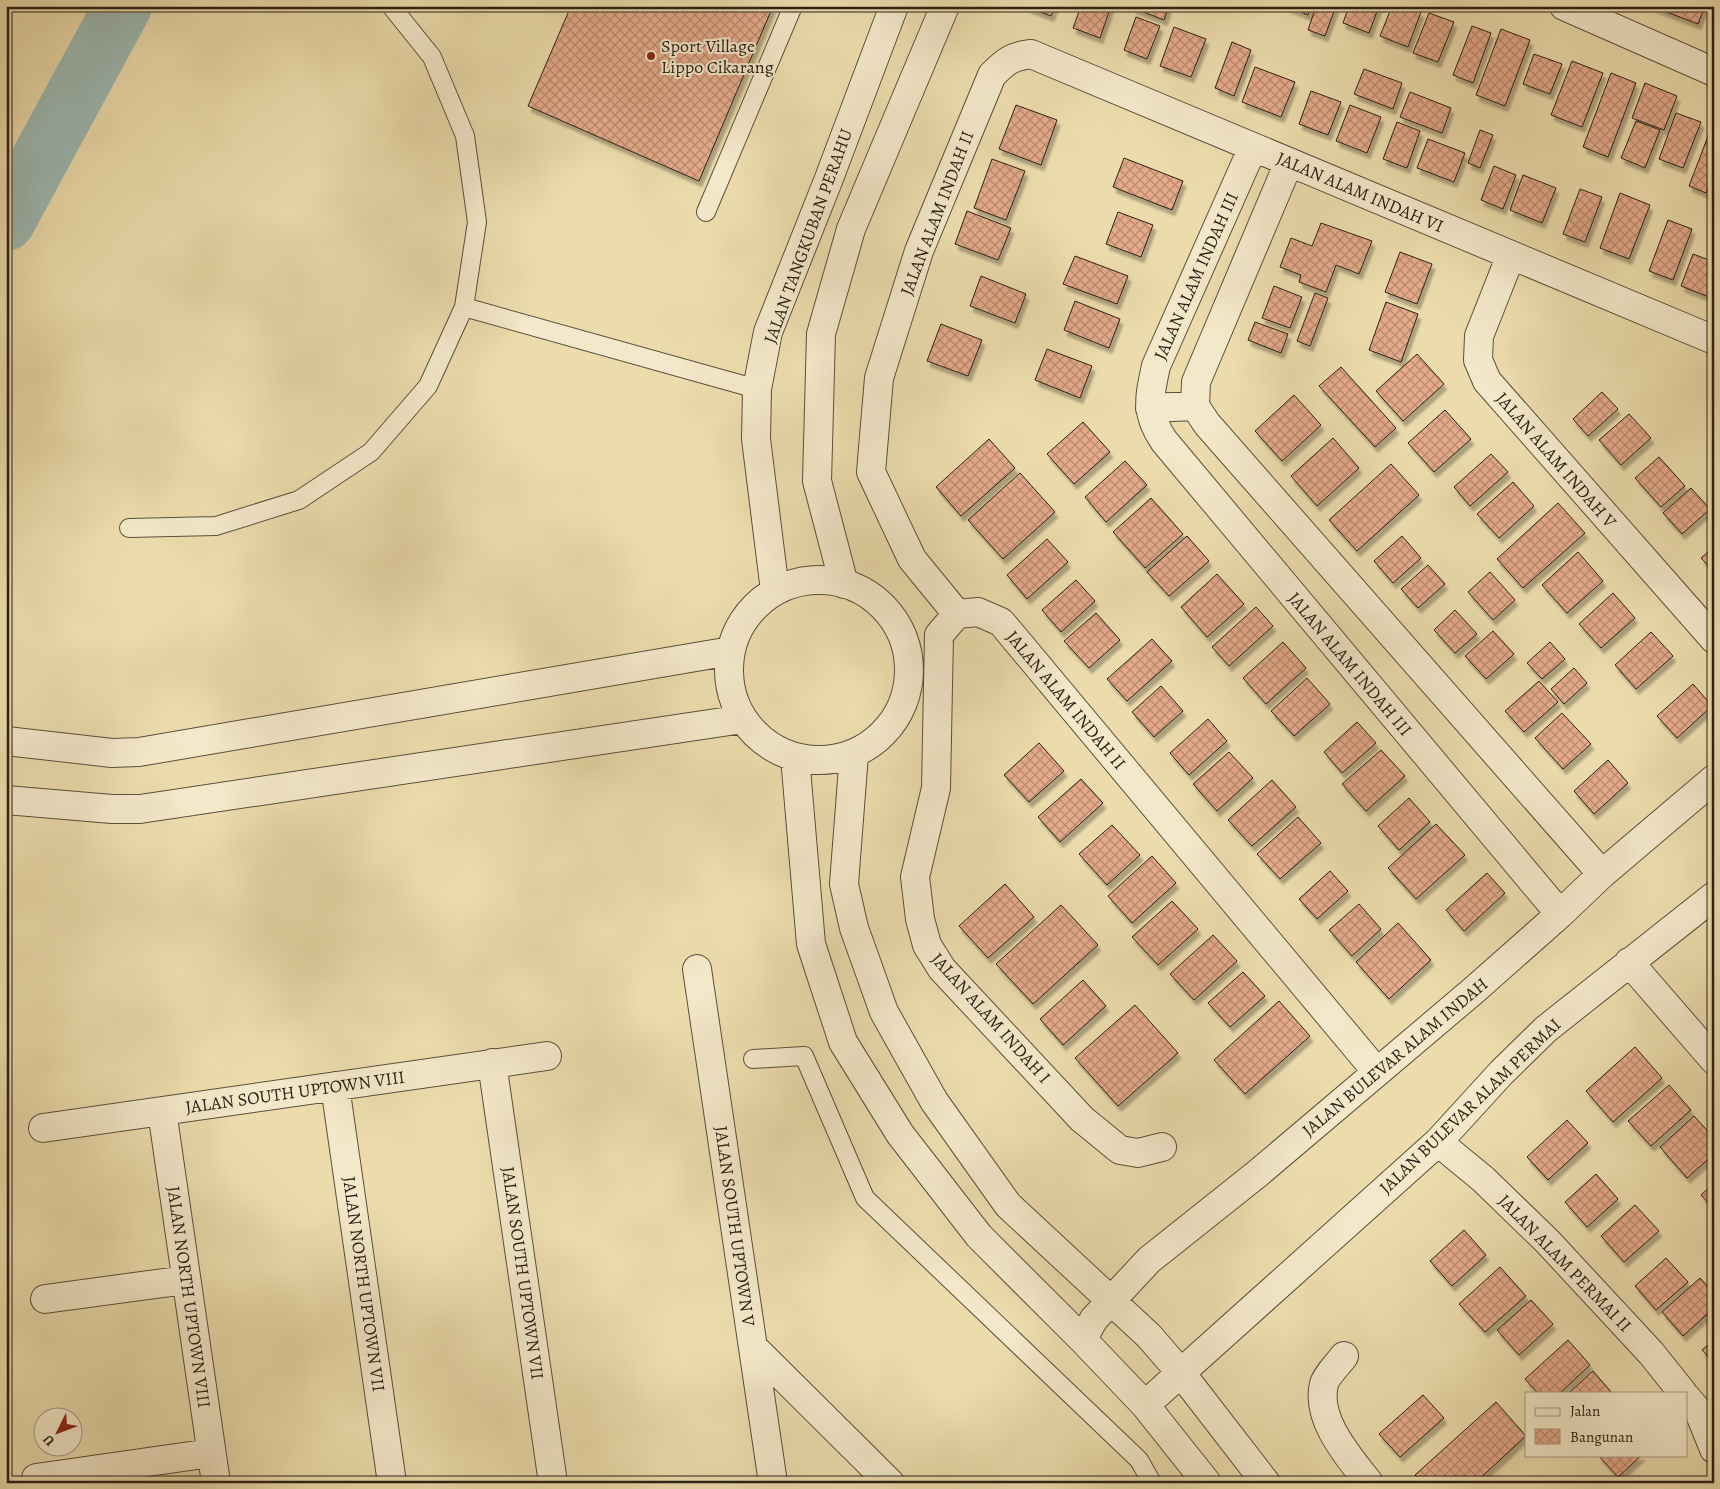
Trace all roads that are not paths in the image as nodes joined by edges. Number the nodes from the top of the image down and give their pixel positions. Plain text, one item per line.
1 (391, 6) edge
2 (793, 6) edge
3 (894, 6) edge
4 (945, 6) edge
5 (1578, 9) edge
6 (1007, 61) joint
7 (1714, 72) edge
8 (1253, 147) junction
9 (1289, 162) junction
10 (706, 212) dead end
11 (1511, 255) junction
12 (464, 307) junction
13 (1714, 340) edge
14 (758, 389) junction
15 (1194, 406) junction
16 (1150, 408) junction
17 (129, 528) dead end
18 (844, 584) junction
19 (775, 591) junction
20 (956, 614) junction
21 (1714, 640) edge
22 (731, 651) junction
23 (743, 719) junction
24 (14, 742) edge
25 (854, 754) junction
26 (795, 757) junction
27 (1714, 779) edge
28 (8, 800) edge
29 (1602, 874) junction
30 (1714, 896) edge
31 (1560, 914) junction
32 (1629, 962) junction
33 (697, 969) dead end
34 (547, 1056) dead end
35 (753, 1059) dead end
36 (1714, 1060) edge
37 (492, 1063) junction
38 (1377, 1072) junction
39 (335, 1086) junction
40 (162, 1111) junction
41 (43, 1128) dead end
42 (1438, 1142) junction
43 (1162, 1147) dead end
44 (186, 1280) junction
45 (45, 1299) dead end
46 (1110, 1301) junction
47 (1084, 1341) junction
48 (753, 1347) junction
49 (1344, 1356) dead end
50 (1181, 1373) junction
51 (1681, 1392) edge
52 (1688, 1399) edge
53 (1145, 1404) junction
54 (1714, 1449) edge
55 (211, 1453) junction
56 (36, 1478) dead end
57 (216, 1483) edge
58 (392, 1483) edge
59 (554, 1483) edge
60 (773, 1483) edge
61 (890, 1483) edge
62 (1152, 1483) edge
63 (1207, 1483) edge
64 (1266, 1483) edge
65 (1370, 1483) edge

1 - 12 lane
2 - 10 lane
3 - 14 street, JALAN TANGKUBAN PERAHU
4 - 18 street
5 - 7 street
6 - 8 street, JALAN ALAM INDAH VI
6 - 20 street, JALAN ALAM INDAH II
8 - 9 street, JALAN ALAM INDAH VI
8 - 16 street, JALAN ALAM INDAH III
9 - 11 street, JALAN ALAM INDAH VI
9 - 15 street
11 - 13 street, JALAN ALAM INDAH VI
11 - 21 street, JALAN ALAM INDAH V
12 - 14 lane
12 - 17 lane
14 - 19 street, JALAN TANGKUBAN PERAHU
15 - 16 street
15 - 29 street
16 - 31 street, JALAN ALAM INDAH III
18 - 19 street
18 - 25 street
19 - 22 street
20 - 38 street, JALAN ALAM INDAH II
20 - 43 street, JALAN ALAM INDAH I
22 - 23 street
22 - 24 street
23 - 26 street
23 - 28 street
25 - 26 street
25 - 46 street
26 - 47 street
27 - 29 street, JALAN BULEVAR ALAM INDAH
29 - 31 street, JALAN BULEVAR ALAM INDAH
30 - 32 street, JALAN BULEVAR ALAM PERMAI
31 - 38 street, JALAN BULEVAR ALAM INDAH
32 - 36 street
32 - 42 street, JALAN BULEVAR ALAM PERMAI
33 - 48 street, JALAN SOUTH UPTOWN V
34 - 37 street, JALAN SOUTH UPTOWN VIII
35 - 62 lane
37 - 39 street, JALAN SOUTH UPTOWN VIII
37 - 59 street, JALAN SOUTH UPTOWN VII
38 - 46 street, JALAN BULEVAR ALAM INDAH
39 - 40 street, JALAN SOUTH UPTOWN VIII
39 - 58 street, JALAN NORTH UPTOWN VII
40 - 41 street, JALAN SOUTH UPTOWN VIII
40 - 44 street, JALAN NORTH UPTOWN VIII
42 - 50 street, JALAN BULEVAR ALAM PERMAI
42 - 51 street, JALAN ALAM PERMAI II
44 - 45 street
44 - 55 street, JALAN NORTH UPTOWN VIII
46 - 47 street, JALAN BULEVAR ALAM INDAH
46 - 50 street
47 - 53 street
48 - 60 street, JALAN SOUTH UPTOWN V
48 - 61 street
49 - 65 street
50 - 53 street, JALAN BULEVAR ALAM PERMAI
50 - 64 street
52 - 54 street
53 - 63 street
55 - 56 street
55 - 57 street, JALAN NORTH UPTOWN VIII

